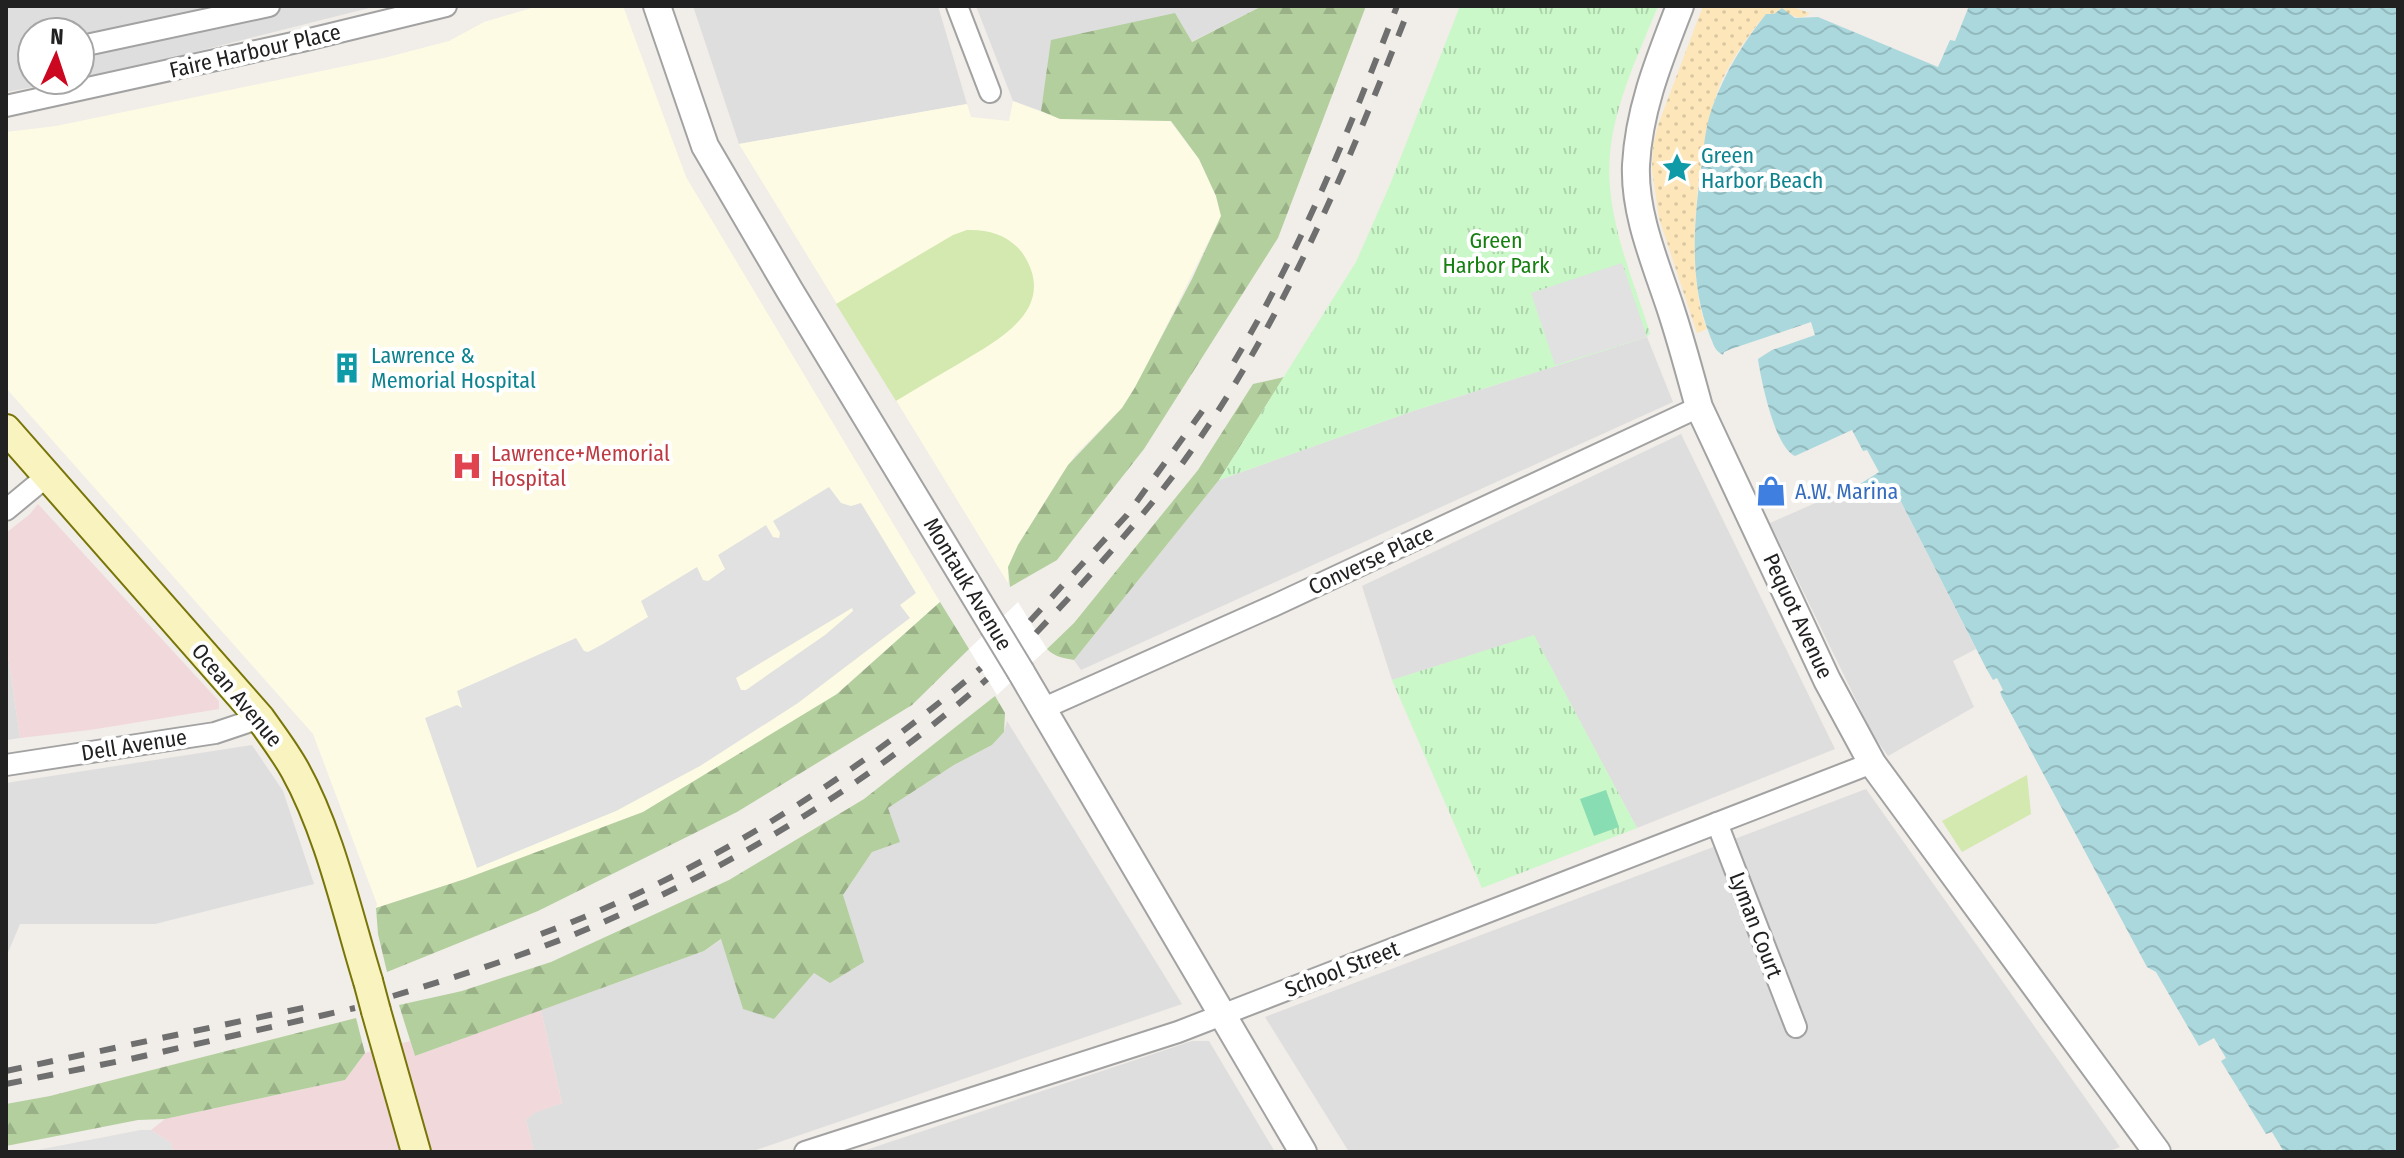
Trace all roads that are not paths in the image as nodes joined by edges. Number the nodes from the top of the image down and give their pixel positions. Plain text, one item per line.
1 (269, 6) edge
2 (657, 6) edge
3 (957, 6) edge
4 (1680, 6) edge
5 (437, 7) edge
6 (96, 43) edge
7 (96, 82) edge
8 (990, 92) dead end
9 (41, 96) edge
10 (6, 106) edge
11 (1699, 407) junction
12 (6, 429) edge
13 (46, 477) junction
14 (6, 510) edge
15 (1042, 709) junction
16 (260, 718) junction
17 (1872, 763) junction
18 (6, 765) edge
19 (1717, 823) junction
20 (1223, 1015) junction
21 (1796, 1027) dead end
22 (2152, 1151) edge
23 (416, 1152) edge
24 (805, 1152) edge
25 (1303, 1152) edge

1 - 6 street, Faire Harbour Place
2 - 15 street, Montauk Avenue, bridge
3 - 8 street
4 - 11 street, Pequot Avenue
5 - 7 street, Faire Harbour Place
9 - 10 street, Faire Harbour Place
11 - 15 street, Converse Place
11 - 17 street, Pequot Avenue
12 - 13 main road, Ocean Avenue
13 - 14 street
13 - 16 main road, Ocean Avenue
15 - 20 street, Montauk Avenue
16 - 18 street, Dell Avenue
16 - 23 main road, Ocean Avenue, bridge
17 - 19 street, School Street
17 - 22 street, Pequot Avenue
19 - 20 street, School Street
19 - 21 street, Lyman Court
20 - 24 street, School Street
20 - 25 street, Montauk Avenue

